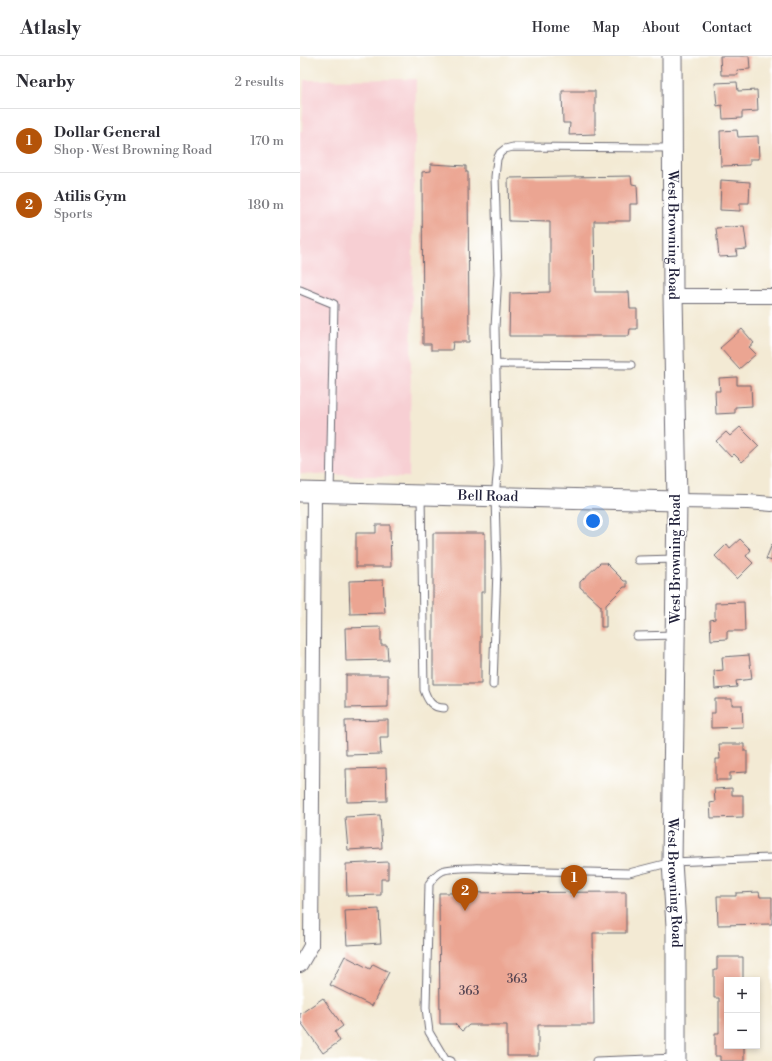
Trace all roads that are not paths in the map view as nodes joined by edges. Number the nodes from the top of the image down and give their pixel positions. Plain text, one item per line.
1 (672, 56) edge
2 (672, 148) junction
3 (300, 290) edge
4 (673, 296) junction
5 (772, 296) edge
6 (496, 364) junction
7 (631, 365) dead end
8 (315, 492) edge
9 (421, 495) junction
10 (495, 496) junction
11 (677, 501) junction
12 (772, 504) edge
13 (676, 559) junction
14 (638, 560) dead end
15 (676, 635) junction
16 (637, 636) dead end
17 (493, 685) dead end
18 (444, 708) dead end
19 (772, 858) edge
20 (672, 862) junction
21 (300, 965) edge
22 (676, 1060) edge
23 (451, 1061) edge
24 (596, 1061) edge

1 - 2 main road, West Browning Road
2 - 4 main road, West Browning Road
2 - 6 lane
3 - 8 lane
4 - 5 street
4 - 11 main road, West Browning Road
6 - 7 lane
6 - 10 lane
8 - 9 main road, Bell Road
8 - 21 street
9 - 10 main road, Bell Road
9 - 18 lane
10 - 11 main road, Bell Road
10 - 17 lane
11 - 12 street
11 - 13 main road, West Browning Road
13 - 14 lane
13 - 15 main road, West Browning Road
15 - 16 lane
15 - 20 main road, West Browning Road
19 - 20 lane
20 - 22 main road, West Browning Road
20 - 23 lane
22 - 24 lane

